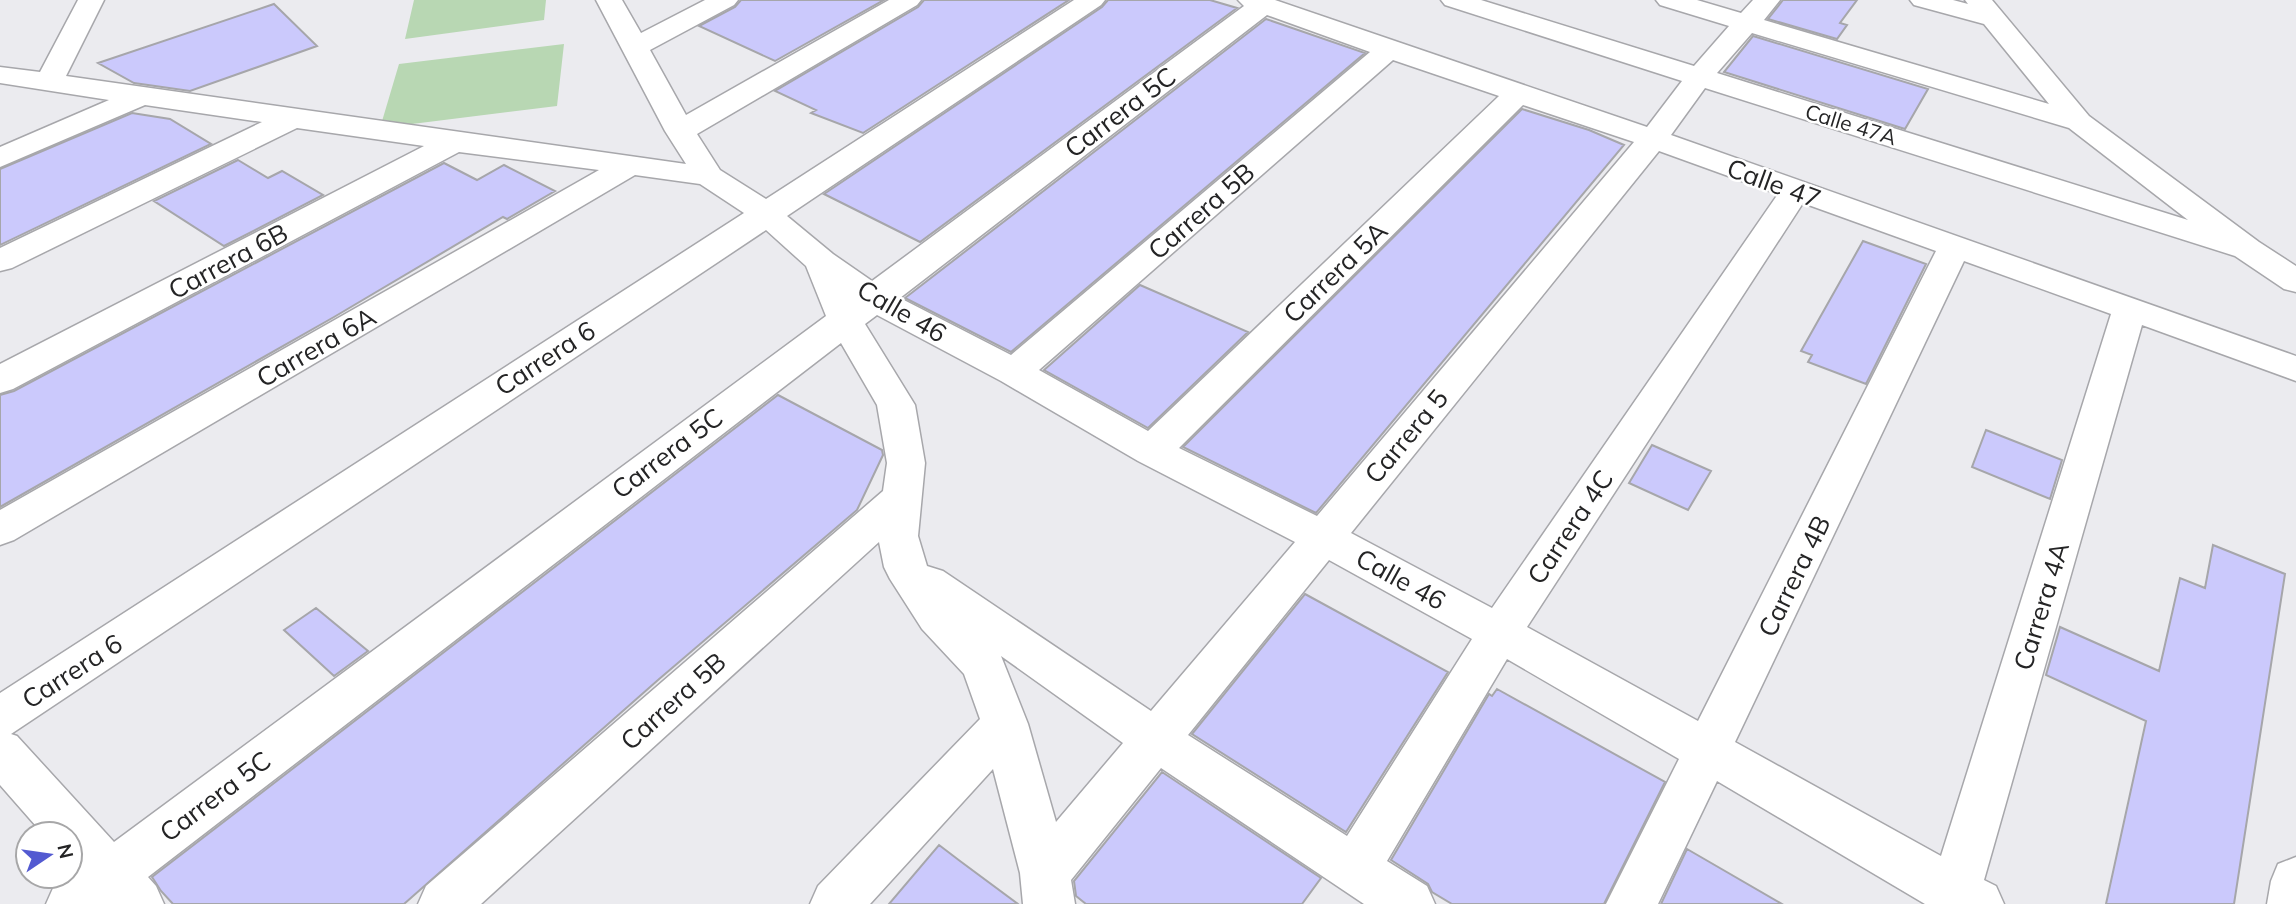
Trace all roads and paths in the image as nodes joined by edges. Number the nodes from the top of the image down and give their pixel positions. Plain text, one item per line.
1 (91, 0) edge
2 (609, 0) edge
3 (725, 0) edge
4 (908, 0) edge
5 (1092, 0) edge
6 (1454, 0) edge
7 (1669, 0) edge
8 (1923, 0) edge
9 (1257, 2) edge
10 (1986, 10) edge
11 (1757, 12) edge
12 (635, 47) junction
13 (1389, 50) junction
14 (0, 75) edge
15 (1699, 77) junction
16 (49, 82) junction
17 (143, 94) junction
18 (1518, 94) junction
19 (296, 117) junction
20 (2079, 122) junction
21 (680, 131) junction
22 (1653, 139) junction
23 (456, 142) junction
24 (0, 158) edge
25 (632, 164) junction
26 (709, 176) junction
27 (1796, 190) junction
28 (765, 213) junction
29 (1954, 248) junction
30 (2247, 249) junction
31 (0, 261) edge
32 (2296, 281) edge
33 (858, 308) junction
34 (2130, 308) junction
35 (2296, 369) edge
36 (1014, 372) junction
37 (0, 380) edge
38 (1152, 451) junction
39 (901, 498) junction
40 (0, 529) edge
41 (1322, 537) junction
42 (905, 567) junction
43 (1499, 633) junction
44 (0, 718) edge
45 (1005, 724) junction
46 (1155, 738) junction
47 (0, 751) edge
48 (1709, 751) junction
49 (1355, 869) junction
50 (2296, 881) edge
51 (1047, 889) edge
52 (124, 890) edge
53 (1962, 900) edge
54 (72, 904) edge
55 (444, 904) edge
56 (836, 904) edge
57 (1409, 904) edge
58 (1632, 904) edge
59 (2293, 904) edge

1 - 16 street
2 - 12 street
3 - 12 street
4 - 21 street
5 - 28 street, Carrera 6
6 - 15 street, Calle 47A
7 - 11 street
8 - 10 street
9 - 13 street, Calle 47
9 - 33 street, Carrera 5C
10 - 20 street
11 - 15 street, Carrera 5
11 - 20 street
12 - 21 street
13 - 18 street, Calle 47
13 - 36 street, Carrera 5B
14 - 16 street
15 - 22 street, Carrera 5
15 - 30 street, Calle 47A
16 - 17 street
17 - 19 street
17 - 24 street
18 - 22 street, Calle 47
18 - 38 street, Carrera 5A
19 - 23 street
19 - 31 street
20 - 30 street
21 - 26 street
22 - 27 street, Calle 47
22 - 41 street, Carrera 5
23 - 25 street
23 - 37 street, Carrera 6B
25 - 26 street
25 - 40 street, Carrera 6A
26 - 28 street
27 - 29 street, Calle 47
27 - 43 street, Carrera 4C
28 - 33 street
28 - 44 street, Carrera 6
29 - 34 street, Calle 47
29 - 48 street, Carrera 4B
30 - 32 street
33 - 36 street, Calle 46
33 - 39 street
33 - 52 street, Carrera 5C
34 - 35 street, Calle 47
34 - 53 street, Carrera 4A
36 - 38 street, Calle 46
38 - 41 street, Calle 46
39 - 42 street
39 - 55 street, Carrera 5B
41 - 43 street, Calle 46
41 - 46 street, Carrera 5
42 - 45 street
42 - 46 street
43 - 48 street, Calle 46
43 - 49 street, Carrera 4C
45 - 51 street
45 - 56 street
46 - 49 street
46 - 51 street, Carrera 5
47 - 52 street
48 - 53 street, Calle 46
48 - 58 street, Carrera 4B
49 - 57 street
50 - 59 street
52 - 54 street, Carrera 5C

